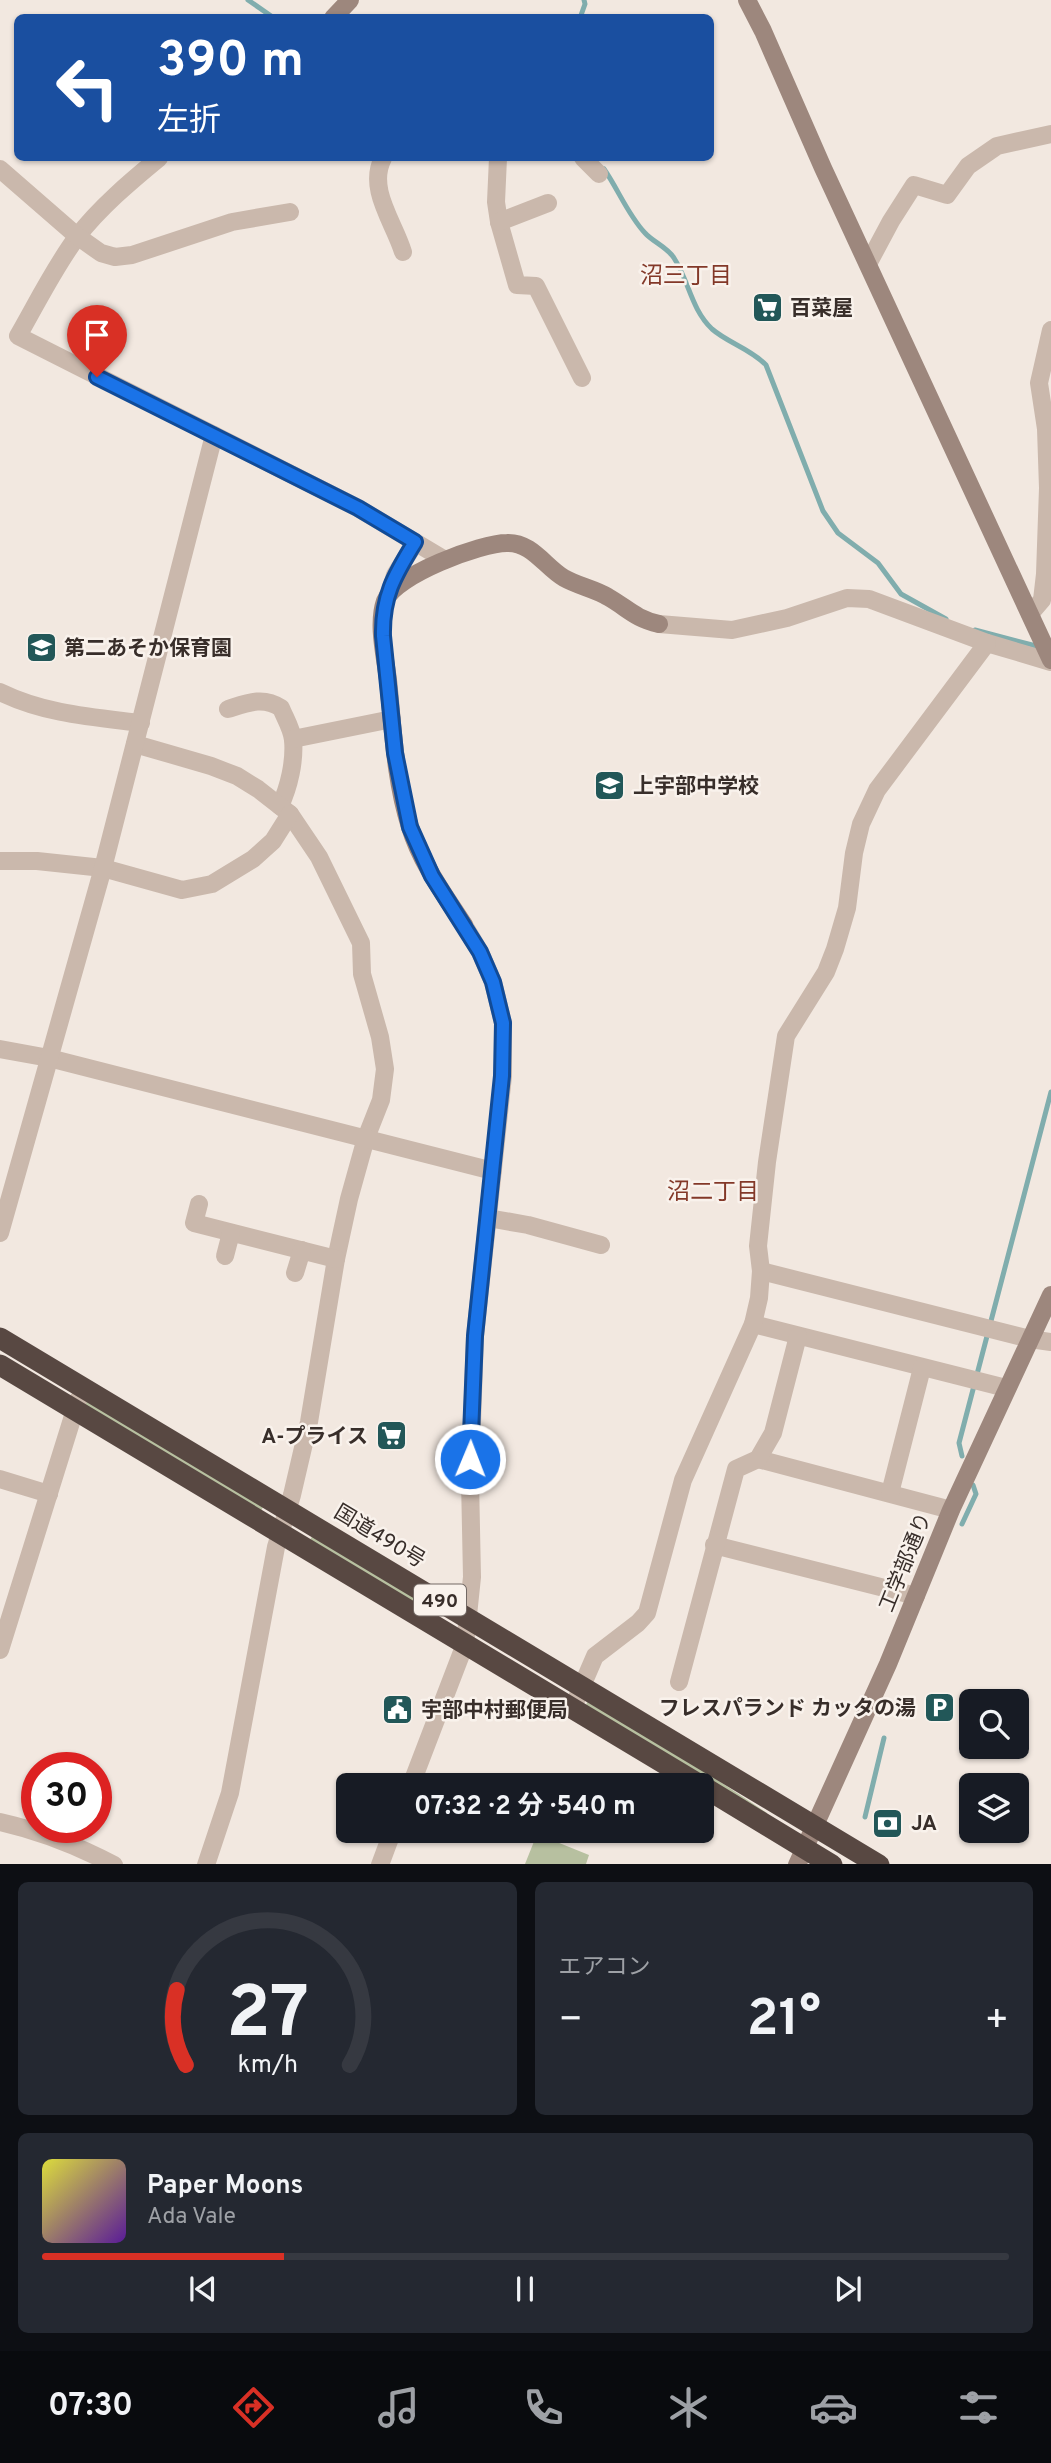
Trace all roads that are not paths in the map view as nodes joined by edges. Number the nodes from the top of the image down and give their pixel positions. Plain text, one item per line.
1 (350, 0) edge
2 (747, 0) edge
3 (336, 14) edge
4 (1051, 134) edge
5 (156, 161) edge
6 (382, 161) edge
7 (498, 161) edge
8 (586, 161) edge
9 (0, 169) edge
10 (599, 174) dead end
11 (548, 203) dead end
12 (290, 212) dead end
13 (499, 222) junction
14 (77, 236) junction
15 (403, 252) dead end
16 (868, 264) junction
17 (1051, 330) edge
18 (582, 378) dead end
19 (214, 435) junction
20 (415, 542) junction
21 (445, 561) junction
22 (390, 593) junction
23 (1030, 614) junction
24 (1046, 639) edge
25 (987, 643) junction
26 (1051, 661) edge
27 (0, 692) edge
28 (228, 709) dead end
29 (392, 719) junction
30 (141, 723) junction
31 (293, 739) junction
32 (135, 744) junction
33 (285, 810) junction
34 (0, 861) edge
35 (103, 868) junction
36 (0, 1049) edge
37 (49, 1058) junction
38 (366, 1139) junction
39 (493, 1171) junction
40 (199, 1204) dead end
41 (488, 1218) junction
42 (0, 1233) edge
43 (231, 1233) junction
44 (601, 1245) dead end
45 (302, 1251) junction
46 (225, 1256) dead end
47 (336, 1259) junction
48 (761, 1271) junction
49 (295, 1273) dead end
50 (1051, 1295) edge
51 (752, 1324) junction
52 (798, 1336) junction
53 (0, 1338) edge
54 (1030, 1339) junction
55 (1051, 1342) edge
56 (0, 1365) edge
57 (922, 1368) junction
58 (82, 1387) junction
59 (1006, 1388) junction
60 (75, 1410) junction
61 (758, 1459) junction
62 (0, 1479) edge
63 (890, 1493) junction
64 (49, 1494) junction
65 (288, 1510) junction
66 (951, 1510) junction
67 (280, 1532) junction
68 (715, 1545) junction
69 (916, 1596) junction
70 (468, 1617) junction
71 (465, 1643) junction
72 (0, 1650) edge
73 (679, 1682) dead end
74 (582, 1685) junction
75 (573, 1707) junction
76 (416, 1773) edge
77 (681, 1773) edge
78 (714, 1794) edge
79 (2, 1824) edge
80 (815, 1826) junction
81 (388, 1843) edge
82 (801, 1856) edge
83 (114, 1864) edge
84 (206, 1864) edge
85 (380, 1864) edge
86 (832, 1864) edge
87 (879, 1864) edge

1 - 3 street
2 - 16 street
4 - 16 street
5 - 14 street
6 - 15 street
7 - 13 street
8 - 10 street
9 - 14 street
11 - 13 street
12 - 14 street
13 - 18 street
14 - 19 street
16 - 23 street
17 - 23 street
19 - 20 street
19 - 30 street
20 - 21 street
20 - 22 street
21 - 22 street
21 - 25 street
22 - 29 street
23 - 24 street
24 - 26 street
25 - 26 street
25 - 48 street
27 - 30 street
28 - 31 street
29 - 31 street
29 - 39 street
30 - 32 street
31 - 33 street
32 - 33 street
32 - 35 street
33 - 35 street
33 - 38 street
34 - 35 street
35 - 37 street
36 - 37 street
37 - 38 street
37 - 42 street
38 - 39 street
38 - 47 street
39 - 41 street
40 - 43 street
41 - 44 street
41 - 70 street
43 - 45 street
43 - 46 street
45 - 47 street
45 - 49 street
47 - 65 street
48 - 51 street
48 - 54 street
50 - 54 street, 工学部通り
51 - 52 street
51 - 74 street
52 - 57 street
52 - 61 street
53 - 58 highway, 国道490号 / 490
54 - 55 street
54 - 59 street, 工学部通り
56 - 60 highway, 490
57 - 59 street
57 - 63 street
58 - 60 street
58 - 65 highway, 国道490号 / 490
59 - 66 street, 工学部通り
60 - 64 street
60 - 67 highway, 490
61 - 63 street
61 - 68 street
62 - 64 street
63 - 66 street
64 - 72 street
65 - 67 street
65 - 70 highway, 国道490号 / 490
66 - 69 street, 工学部通り
67 - 71 highway, 490
67 - 84 street
68 - 69 street
68 - 73 street
69 - 80 street, 工学部通り
70 - 71 street
70 - 74 highway, 国道490号 / 490
71 - 75 highway, 490
71 - 76 street
74 - 75 street
74 - 80 highway, 国道490号 / 490
75 - 77 highway, 490
78 - 82 highway, 490
79 - 83 street
80 - 82 street, 工学部通り
80 - 87 highway, 国道490号 / 490
81 - 85 street
82 - 86 highway, 490

